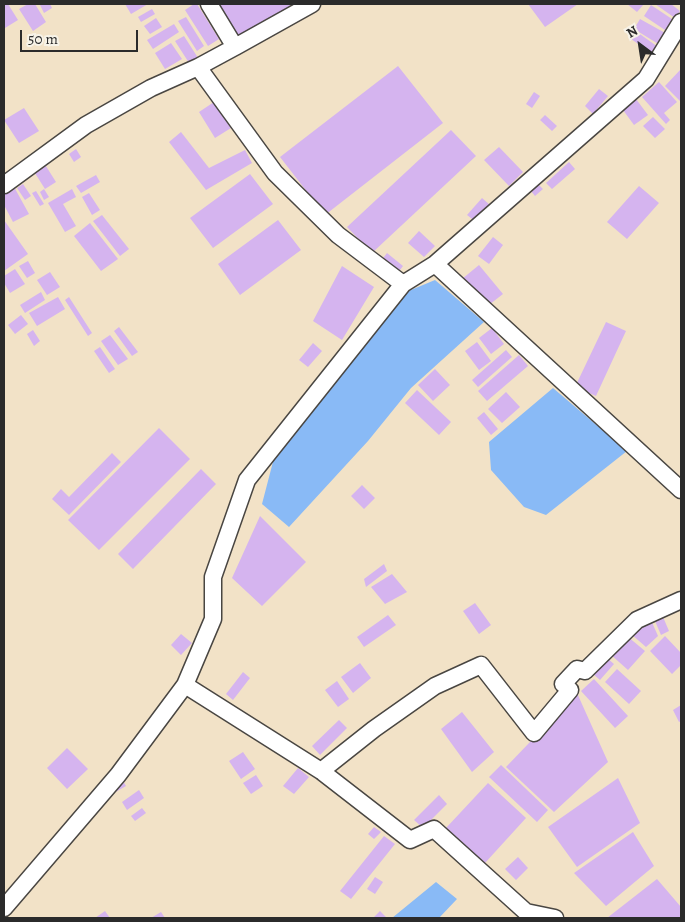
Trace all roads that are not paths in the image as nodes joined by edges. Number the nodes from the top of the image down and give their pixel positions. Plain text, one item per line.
1 (209, 4) edge
2 (312, 4) edge
3 (681, 22) edge
4 (235, 47) junction
5 (198, 67) junction
6 (4, 185) edge
7 (435, 264) junction
8 (403, 284) junction
9 (681, 490) edge
10 (681, 600) edge
11 (185, 685) junction
12 (321, 771) junction
13 (4, 908) edge
14 (544, 917) edge

1 - 4 street
2 - 4 street
3 - 7 street
4 - 5 street
5 - 6 street
5 - 8 street
7 - 8 street
7 - 9 street
8 - 11 street
10 - 12 street
11 - 12 street
11 - 13 street
12 - 14 street

